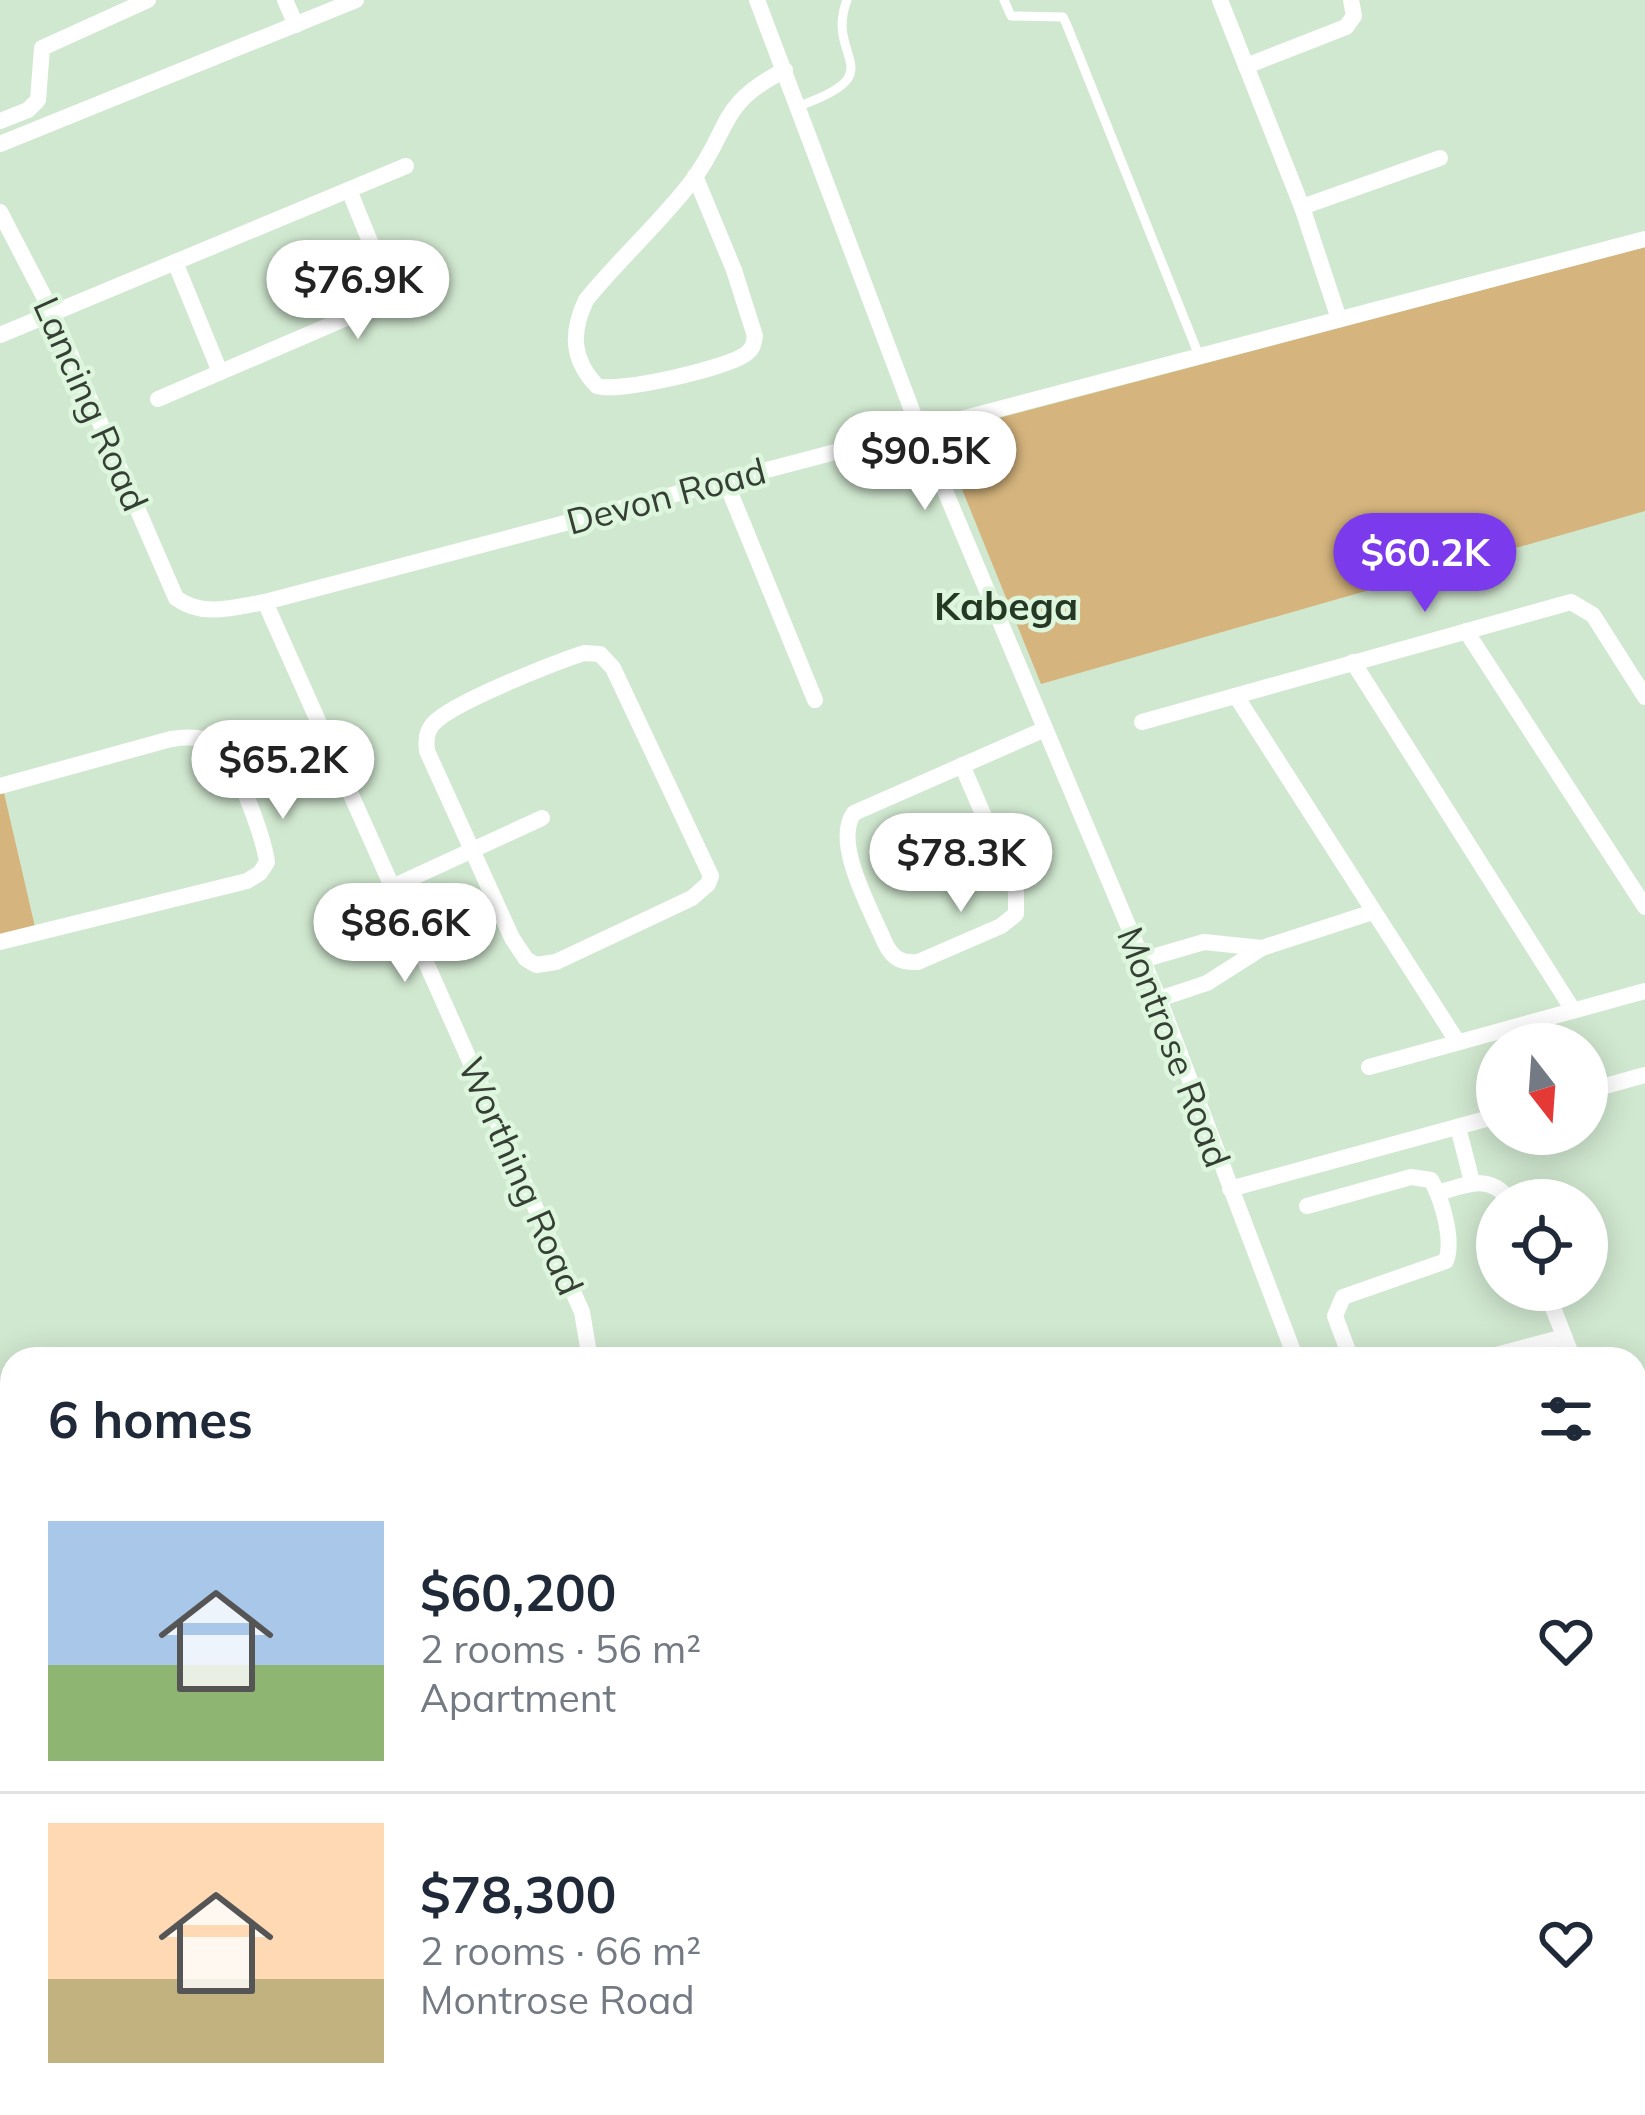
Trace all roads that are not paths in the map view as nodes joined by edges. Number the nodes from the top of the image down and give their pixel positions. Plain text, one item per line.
1 (148, 0) edge
2 (285, 0) edge
3 (356, 0) edge
4 (757, 0) edge
5 (847, 0) edge
6 (1004, 0) edge
7 (1220, 0) edge
8 (1352, 0) edge
9 (296, 25) junction
10 (1246, 66) junction
11 (785, 70) junction
12 (41, 91) junction
13 (799, 106) junction
14 (0, 121) edge
15 (56, 121) junction
16 (0, 144) edge
17 (1441, 158) dead end
18 (406, 166) dead end
19 (695, 176) junction
20 (350, 190) junction
21 (1302, 207) junction
22 (0, 212) edge
23 (1645, 239) edge
24 (175, 262) junction
25 (52, 312) junction
26 (1339, 319) junction
27 (0, 335) edge
28 (1198, 353) junction
29 (220, 373) junction
30 (158, 399) dead end
31 (919, 429) junction
32 (725, 480) junction
33 (176, 598) joint
34 (265, 602) junction
35 (1466, 631) junction
36 (1352, 662) junction
37 (1237, 696) junction
38 (1645, 697) edge
39 (815, 700) dead end
40 (1142, 722) dead end
41 (1043, 730) junction
42 (327, 749) junction
43 (962, 765) junction
44 (0, 786) edge
45 (243, 791) junction
46 (542, 818) dead end
47 (471, 848) junction
48 (390, 888) junction
49 (1645, 907) edge
50 (1372, 913) junction
51 (0, 943) edge
52 (1262, 948) junction
53 (1142, 960) junction
54 (1645, 991) edge
55 (1159, 999) junction
56 (1573, 1010) junction
57 (1457, 1041) junction
58 (1369, 1067) dead end
59 (1645, 1075) edge
60 (1608, 1085) edge
61 (1476, 1122) edge
62 (1458, 1127) junction
63 (1472, 1183) junction
64 (1476, 1184) edge
65 (1230, 1190) junction
66 (1438, 1193) junction
67 (1306, 1206) dead end
68 (1554, 1311) edge
69 (1564, 1337) junction
70 (588, 1347) edge
71 (1291, 1347) edge
72 (1347, 1347) edge
73 (1526, 1347) edge
74 (1568, 1347) edge

1 - 12 street
2 - 9 street
3 - 9 street
4 - 11 street, Montrose Road
5 - 13 lane
6 - 28 lane
7 - 10 street
8 - 10 street
9 - 15 street
10 - 21 street
11 - 13 street, Montrose Road
11 - 19 street
12 - 14 street
12 - 15 street
13 - 31 street, Montrose Road
15 - 16 street
17 - 21 street
18 - 20 street
19 - 19 street
20 - 24 street
20 - 29 street
21 - 26 street
22 - 25 street, Lancing Road
23 - 26 street, Devon Road
24 - 25 street
24 - 29 street
25 - 27 street
25 - 33 street, Lancing Road
26 - 28 street, Devon Road
28 - 31 street, Devon Road
29 - 30 street
31 - 32 street, Devon Road
31 - 41 street, Montrose Road
32 - 34 street, Devon Road
32 - 39 street
33 - 34 street, Devon Road
34 - 42 street, Worthing Road
35 - 36 street
35 - 38 street
35 - 49 street
36 - 37 street
36 - 56 street
37 - 40 street
37 - 50 street
41 - 43 street
41 - 53 street, Montrose Road
42 - 45 street
42 - 48 street, Worthing Road
43 - 43 street
44 - 45 street
45 - 51 street
46 - 47 street
47 - 47 street
47 - 48 street
48 - 70 street, Worthing Road
50 - 52 street
50 - 57 street
52 - 53 street
52 - 55 street
53 - 55 street, Montrose Road
54 - 56 street
55 - 65 street, Montrose Road
56 - 57 street
57 - 58 street
59 - 60 street
61 - 62 street
62 - 63 street
62 - 65 street
63 - 64 street
63 - 66 street
65 - 71 street, Montrose Road
66 - 67 street
66 - 72 street
68 - 69 street
69 - 73 street
69 - 74 street

